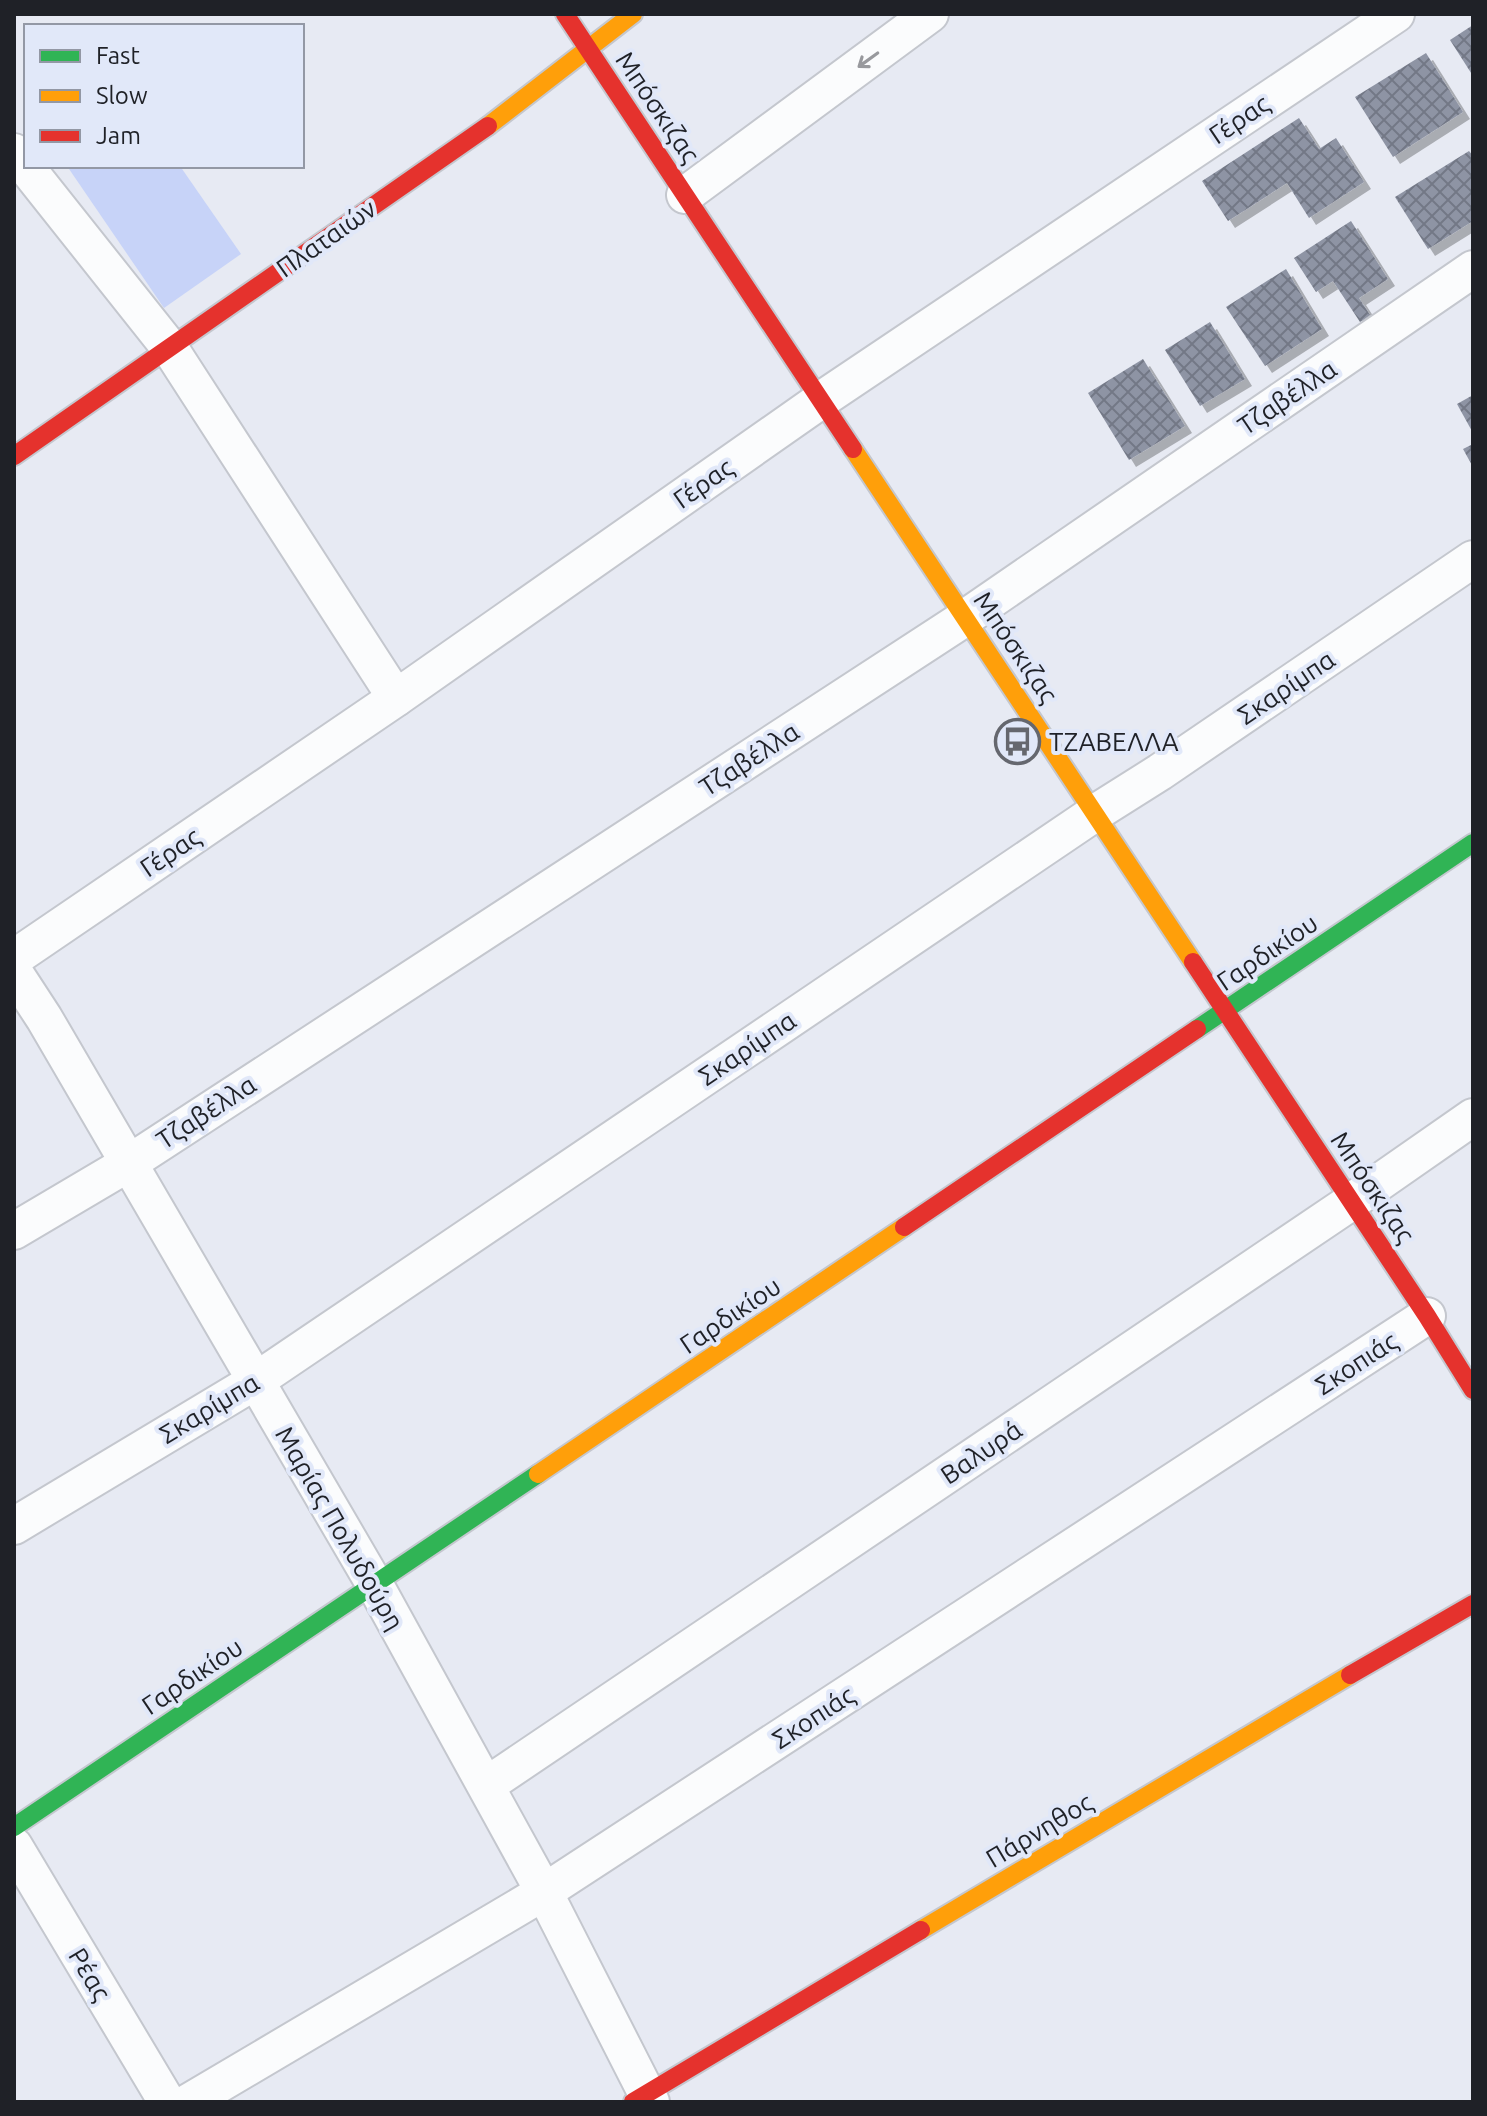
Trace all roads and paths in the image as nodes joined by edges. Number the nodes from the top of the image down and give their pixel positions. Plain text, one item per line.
1 (565, 14) edge
2 (633, 14) edge
3 (930, 14) edge
4 (1396, 14) edge
5 (587, 48) junction
6 (27, 168) edge
7 (685, 195) junction
8 (1473, 269) edge
9 (169, 347) junction
10 (821, 400) junction
11 (14, 456) edge
12 (1473, 559) edge
13 (965, 618) junction
14 (396, 698) junction
15 (1095, 813) junction
16 (1473, 843) edge
17 (14, 958) edge
18 (14, 972) edge
19 (1225, 1012) junction
20 (1473, 1117) edge
21 (129, 1163) junction
22 (1351, 1202) junction
23 (14, 1231) edge
24 (1427, 1316) junction
25 (254, 1382) junction
26 (1473, 1390) edge
27 (14, 1526) edge
28 (375, 1585) junction
29 (1473, 1604) edge
30 (487, 1785) junction
31 (14, 1827) edge
32 (14, 1846) edge
33 (544, 1892) junction
34 (644, 2099) edge
35 (167, 2102) edge
36 (189, 2102) edge

1 - 5 street, Μπόσκιζας
2 - 5 street, Πλαταιών
3 -> 7 street
4 - 10 street, Γέρας
5 - 7 street, Μπόσκιζας
5 - 9 street, Πλαταιών
6 - 9 street
7 - 10 street, Μπόσκιζας
8 - 13 street, Τζαβέλλα
9 - 11 street, Πλαταιών
9 - 14 street
10 - 13 street, Μπόσκιζας
10 - 14 street, Γέρας
12 - 15 street, Σκαρίμπα
13 - 15 street, Μπόσκιζας
13 - 21 street, Τζαβέλλα
14 - 17 street, Γέρας
15 - 19 street, Μπόσκιζας
15 - 25 street, Σκαρίμπα
16 - 19 street, Γαρδικίου
18 - 21 street, Μαρίας Πολυδούρη
19 - 22 street, Μπόσκιζας
19 - 28 street, Γαρδικίου
20 - 22 street, Βαλυρά
21 - 23 street, Τζαβέλλα
21 - 25 street, Μαρίας Πολυδούρη
22 - 24 street, Μπόσκιζας
22 - 30 street, Βαλυρά
24 - 26 street, Μπόσκιζας
24 - 33 street, Σκοπιάς
25 - 27 street, Σκαρίμπα
25 - 28 street, Μαρίας Πολυδούρη
28 - 30 street, Μαρίας Πολυδούρη
28 - 31 street, Γαρδικίου
29 - 34 street, Πάρνηθος
30 - 33 street, Μαρίας Πολυδούρη
32 - 35 street, Ρέας
33 - 34 street, Μαρίας Πολυδούρη
33 - 36 street, Σκοπιάς

